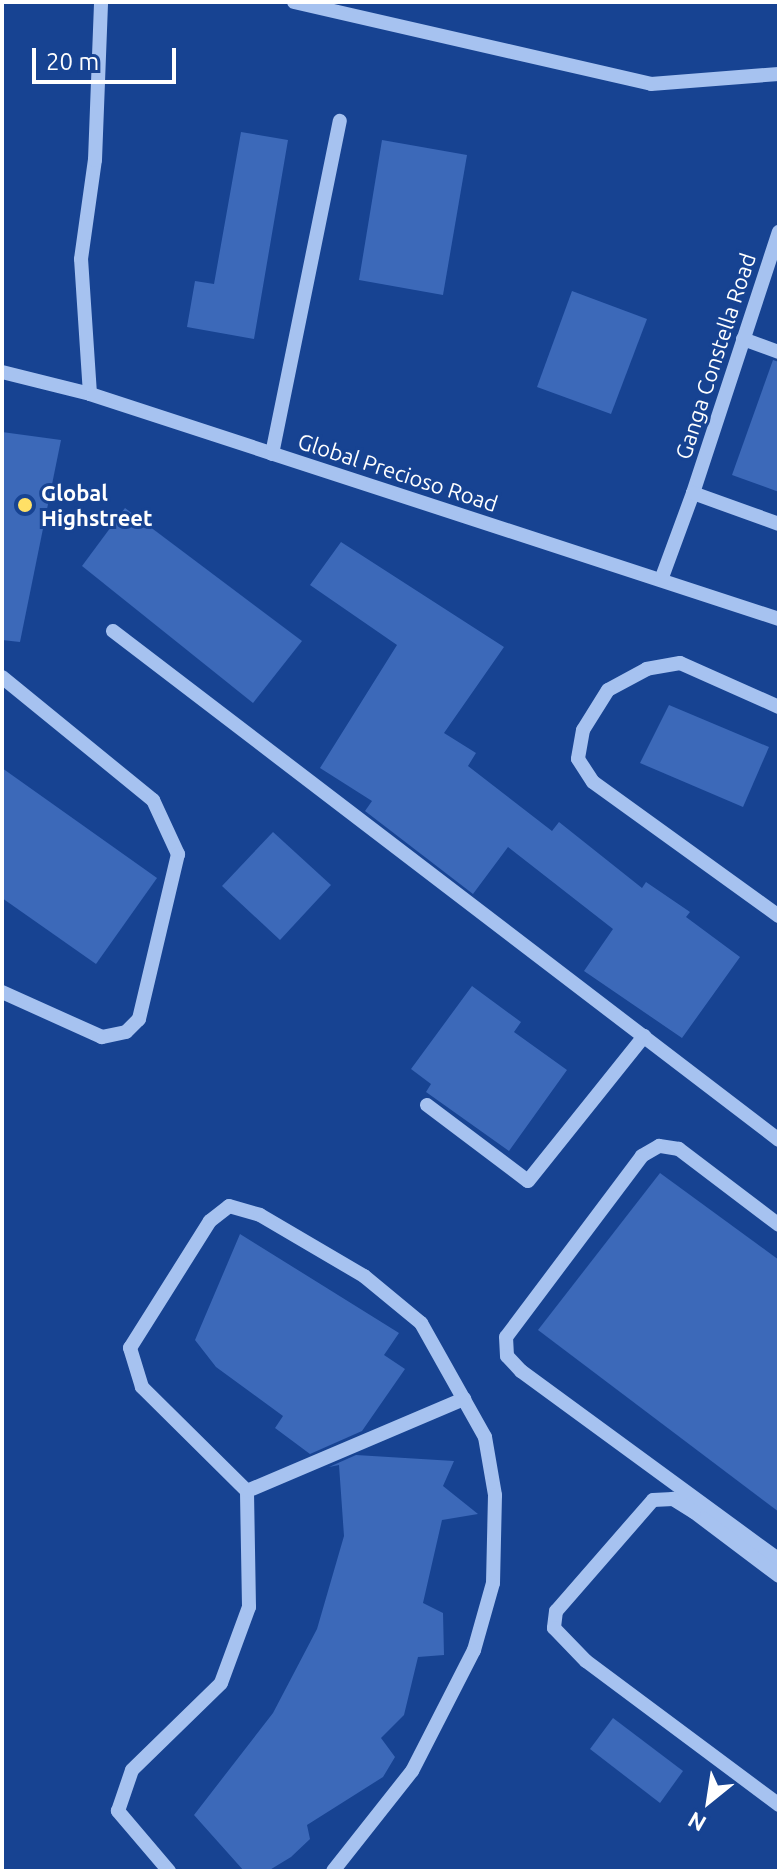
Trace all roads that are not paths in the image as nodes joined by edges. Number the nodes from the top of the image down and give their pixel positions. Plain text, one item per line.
1 (101, 2) edge
2 (294, 2) edge
3 (779, 74) edge
4 (340, 121) dead end
5 (779, 232) edge
6 (743, 339) junction
7 (779, 352) edge
8 (2, 372) edge
9 (90, 394) junction
10 (272, 454) junction
11 (693, 493) junction
12 (779, 524) edge
13 (661, 580) junction
14 (779, 619) edge
15 (113, 631) dead end
16 (2, 677) edge
17 (779, 707) edge
18 (776, 908) edge
19 (2, 992) edge
20 (644, 1036) junction
21 (427, 1105) dead end
22 (779, 1140) edge
23 (779, 1225) edge
24 (464, 1399) junction
25 (247, 1491) junction
26 (779, 1560) edge
27 (779, 1576) edge
28 (779, 1805) edge
29 (169, 1871) edge
30 (333, 1871) edge

1 - 9 street
2 - 3 street
4 - 10 street
5 - 6 street, Ganga Constella Road
6 - 7 street
6 - 11 street, Ganga Constella Road
8 - 9 street, Global Precioso Road
9 - 10 street, Global Precioso Road
10 - 13 street, Global Precioso Road
11 - 12 street, Ganga Constella Road
11 - 13 street, Ganga Constella Road
13 - 14 street, Global Precioso Road
15 - 20 street
16 - 19 street
17 - 18 street
20 - 21 street
20 - 22 street
23 - 26 street
24 - 25 street
24 - 25 street
24 - 30 street
25 - 29 street
27 - 28 street

